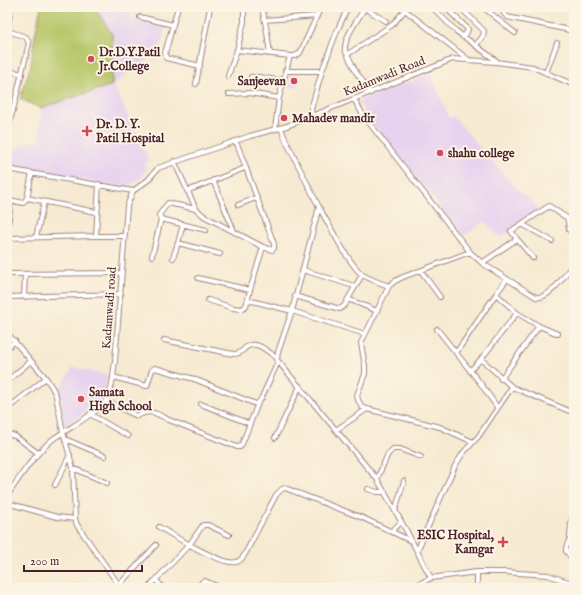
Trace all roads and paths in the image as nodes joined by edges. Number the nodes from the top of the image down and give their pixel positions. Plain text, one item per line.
1 (178, 7) edge
2 (210, 7) edge
3 (244, 7) edge
4 (262, 7) edge
5 (321, 7) edge
6 (348, 7) edge
7 (432, 7) edge
8 (445, 7) edge
9 (460, 7) edge
10 (483, 7) edge
11 (498, 7) edge
12 (365, 8) edge
13 (406, 9) edge
14 (10, 11) dead end
15 (317, 16) junction
16 (140, 17) dead end
17 (265, 20) junction
18 (386, 21) dead end
19 (173, 25) junction
20 (8, 30) junction
21 (574, 31) edge
22 (515, 33) dead end
23 (7, 36) edge
24 (464, 37) junction
25 (557, 42) dead end
26 (476, 45) junction
27 (236, 50) junction
28 (270, 54) junction
29 (348, 54) junction
30 (290, 56) junction
31 (469, 60) junction
32 (499, 62) junction
33 (200, 66) junction
34 (7, 70) edge
35 (285, 71) junction
36 (322, 71) junction
37 (546, 73) junction
38 (22, 74) junction
39 (228, 76) dead end
40 (251, 77) dead end
41 (283, 81) junction
42 (196, 84) dead end
43 (574, 86) edge
44 (371, 92) junction
45 (229, 94) dead end
46 (279, 98) junction
47 (354, 99) junction
48 (7, 108) edge
49 (13, 110) junction
50 (312, 115) junction
51 (281, 128) junction
52 (275, 129) junction
53 (7, 131) edge
54 (236, 141) junction
55 (174, 162) junction
56 (7, 168) edge
57 (245, 168) junction
58 (32, 173) junction
59 (213, 180) junction
60 (99, 184) junction
61 (133, 191) junction
62 (187, 191) junction
63 (27, 198) junction
64 (256, 198) junction
65 (44, 202) junction
66 (238, 205) dead end
67 (319, 207) junction
68 (196, 209) junction
69 (96, 212) junction
70 (161, 219) junction
71 (183, 224) junction
72 (522, 224) junction
73 (206, 230) dead end
74 (234, 231) junction
75 (574, 235) edge
76 (96, 236) junction
77 (124, 236) junction
78 (7, 238) edge
79 (36, 238) junction
80 (517, 238) junction
81 (552, 241) dead end
82 (178, 243) junction
83 (264, 247) junction
84 (470, 252) junction
85 (220, 254) dead end
86 (152, 256) dead end
87 (173, 258) dead end
88 (533, 258) dead end
89 (482, 263) junction
90 (574, 263) edge
91 (303, 270) junction
92 (421, 271) junction
93 (121, 273) junction
94 (7, 274) edge
95 (25, 274) junction
96 (362, 275) junction
97 (198, 278) dead end
98 (507, 279) junction
99 (354, 286) junction
100 (389, 286) junction
101 (250, 290) junction
102 (121, 294) junction
103 (496, 294) junction
104 (295, 296) junction
105 (7, 297) edge
106 (24, 297) junction
107 (440, 297) dead end
108 (348, 299) junction
109 (208, 300) dead end
110 (248, 300) junction
111 (292, 311) junction
112 (377, 311) junction
113 (517, 313) junction
114 (540, 326) junction
115 (437, 329) dead end
116 (7, 333) edge
117 (365, 334) junction
118 (558, 334) dead end
119 (164, 340) dead end
120 (15, 342) junction
121 (7, 348) edge
122 (456, 353) junction
123 (481, 359) junction
124 (277, 360) junction
125 (31, 361) junction
126 (470, 371) junction
127 (112, 377) junction
128 (46, 378) junction
129 (501, 379) junction
130 (7, 381) edge
131 (300, 386) junction
132 (512, 387) junction
133 (106, 400) junction
134 (258, 403) junction
135 (201, 404) dead end
136 (497, 407) junction
137 (7, 409) edge
138 (367, 409) junction
139 (574, 413) edge
140 (90, 414) junction
141 (250, 424) junction
142 (336, 430) junction
143 (63, 432) junction
144 (7, 434) edge
145 (128, 436) dead end
146 (275, 438) dead end
147 (65, 439) junction
148 (473, 442) junction
149 (38, 453) junction
150 (70, 455) junction
151 (105, 456) dead end
152 (421, 457) dead end
153 (73, 468) junction
154 (377, 480) junction
155 (404, 481) dead end
156 (107, 483) dead end
157 (55, 484) dead end
158 (368, 489) dead end
159 (385, 492) junction
160 (7, 496) edge
161 (7, 503) edge
162 (395, 511) junction
163 (574, 513) edge
164 (75, 518) junction
165 (401, 522) junction
166 (159, 527) dead end
167 (392, 531) junction
168 (230, 535) dead end
169 (412, 541) junction
170 (156, 545) dead end
171 (189, 545) junction
172 (417, 551) junction
173 (574, 561) edge
174 (477, 572) junction
175 (431, 578) junction
176 (156, 580) junction
177 (574, 584) edge
178 (120, 587) edge
179 (148, 588) edge
180 (163, 588) edge
181 (198, 588) edge
182 (220, 588) edge
183 (411, 588) edge
184 (477, 588) edge

1 - 19 street
2 - 33 street
3 - 27 street
4 - 17 street
5 - 15 street
6 - 36 street
7 - 24 street
8 - 24 street
9 - 26 street
10 - 22 street
11 - 21 street
12 - 18 street
12 - 29 street
13 - 29 street
13 - 31 street
14 - 20 street
15 - 17 street
15 - 30 street
16 - 19 street
17 - 28 street
19 - 33 street
20 - 23 street
20 - 38 street
24 - 26 street
25 - 37 street
26 - 32 street
27 - 28 street
27 - 39 street
28 - 30 street
29 - 44 street
30 - 35 street
31 - 32 street, Kadamwadi Road
31 - 44 street, Kadamwadi Road
32 - 37 street, Kadamwadi Road
33 - 42 street
34 - 38 street
35 - 36 street
35 - 41 street
36 - 50 street
37 - 43 street, Kadamwadi Road
38 - 49 street
40 - 41 street
41 - 46 street
44 - 47 street, Kadamwadi Road
45 - 46 street
46 - 52 street
47 - 50 street, Kadamwadi Road
47 - 84 street
48 - 49 street
49 - 53 street
50 - 51 street
51 - 52 street
51 - 67 street
52 - 54 street
54 - 55 street
54 - 57 street
55 - 61 street
55 - 62 street
56 - 58 street
57 - 59 street
57 - 64 street
58 - 60 street
58 - 63 street
59 - 62 street
59 - 74 street
60 - 61 street
60 - 69 street
61 - 77 street, Kadamwadi road
62 - 68 street
63 - 65 street
63 - 78 street
64 - 66 street
64 - 83 street
65 - 69 street
65 - 79 street
67 - 91 street
67 - 96 street
68 - 70 street
68 - 74 street
69 - 76 street
70 - 71 street
70 - 86 street
71 - 73 street
71 - 82 street
72 - 75 street
72 - 80 street
72 - 81 street
74 - 83 street
76 - 77 street
76 - 79 street
77 - 93 street, Kadamwadi road
78 - 79 street
80 - 88 street
80 - 89 street
82 - 85 street
82 - 87 street
83 - 101 street
84 - 89 street
84 - 92 street
89 - 98 street
90 - 98 street
91 - 99 street
91 - 104 street
92 - 100 street
92 - 107 street
93 - 95 street
93 - 102 street, Kadamwadi road
94 - 95 street
95 - 106 street
96 - 99 street
96 - 100 street
97 - 101 street
98 - 103 street
99 - 108 street
100 - 112 street
101 - 110 street
102 - 106 street
102 - 127 street, Kadamwadi road
103 - 113 street
103 - 122 street
104 - 108 street
104 - 111 street
105 - 106 street
108 - 112 street
109 - 110 street
110 - 111 street
111 - 117 street
111 - 124 street
112 - 117 street
113 - 114 street
113 - 123 street
114 - 118 street
114 - 129 street
115 - 122 street
116 - 120 street
117 - 138 street
119 - 124 street
120 - 121 street
120 - 125 street
122 - 126 street
123 - 126 street
123 - 129 street
124 - 131 street
124 - 134 street
125 - 128 street
125 - 130 street
126 - 136 street
127 - 133 street, Kadamwadi road
127 - 134 street
128 - 137 street
128 - 143 street
129 - 132 street
131 - 142 street
131 - 146 street
132 - 136 street
132 - 139 street
133 - 140 street
133 - 141 street
134 - 141 street
135 - 141 street
136 - 148 street
138 - 142 street
138 - 148 street
140 - 143 street
140 - 145 street
142 - 154 street
143 - 147 street
143 - 149 street
144 - 149 street
147 - 150 street
147 - 151 street
148 - 172 street
149 - 160 street
150 - 153 street
150 - 157 street
152 - 154 street
153 - 156 street
153 - 164 street
154 - 159 street
155 - 162 street
158 - 159 street
159 - 162 street
161 - 164 street
162 - 165 street
163 - 173 street
164 - 178 street
165 - 167 street
165 - 169 street
166 - 171 street
167 - 169 street
167 - 171 street
168 - 171 street
169 - 172 street
170 - 178 street
171 - 176 street
172 - 175 street
174 - 175 street
174 - 177 street
174 - 184 street
175 - 183 street
176 - 179 street
176 - 180 street
181 - 182 street

